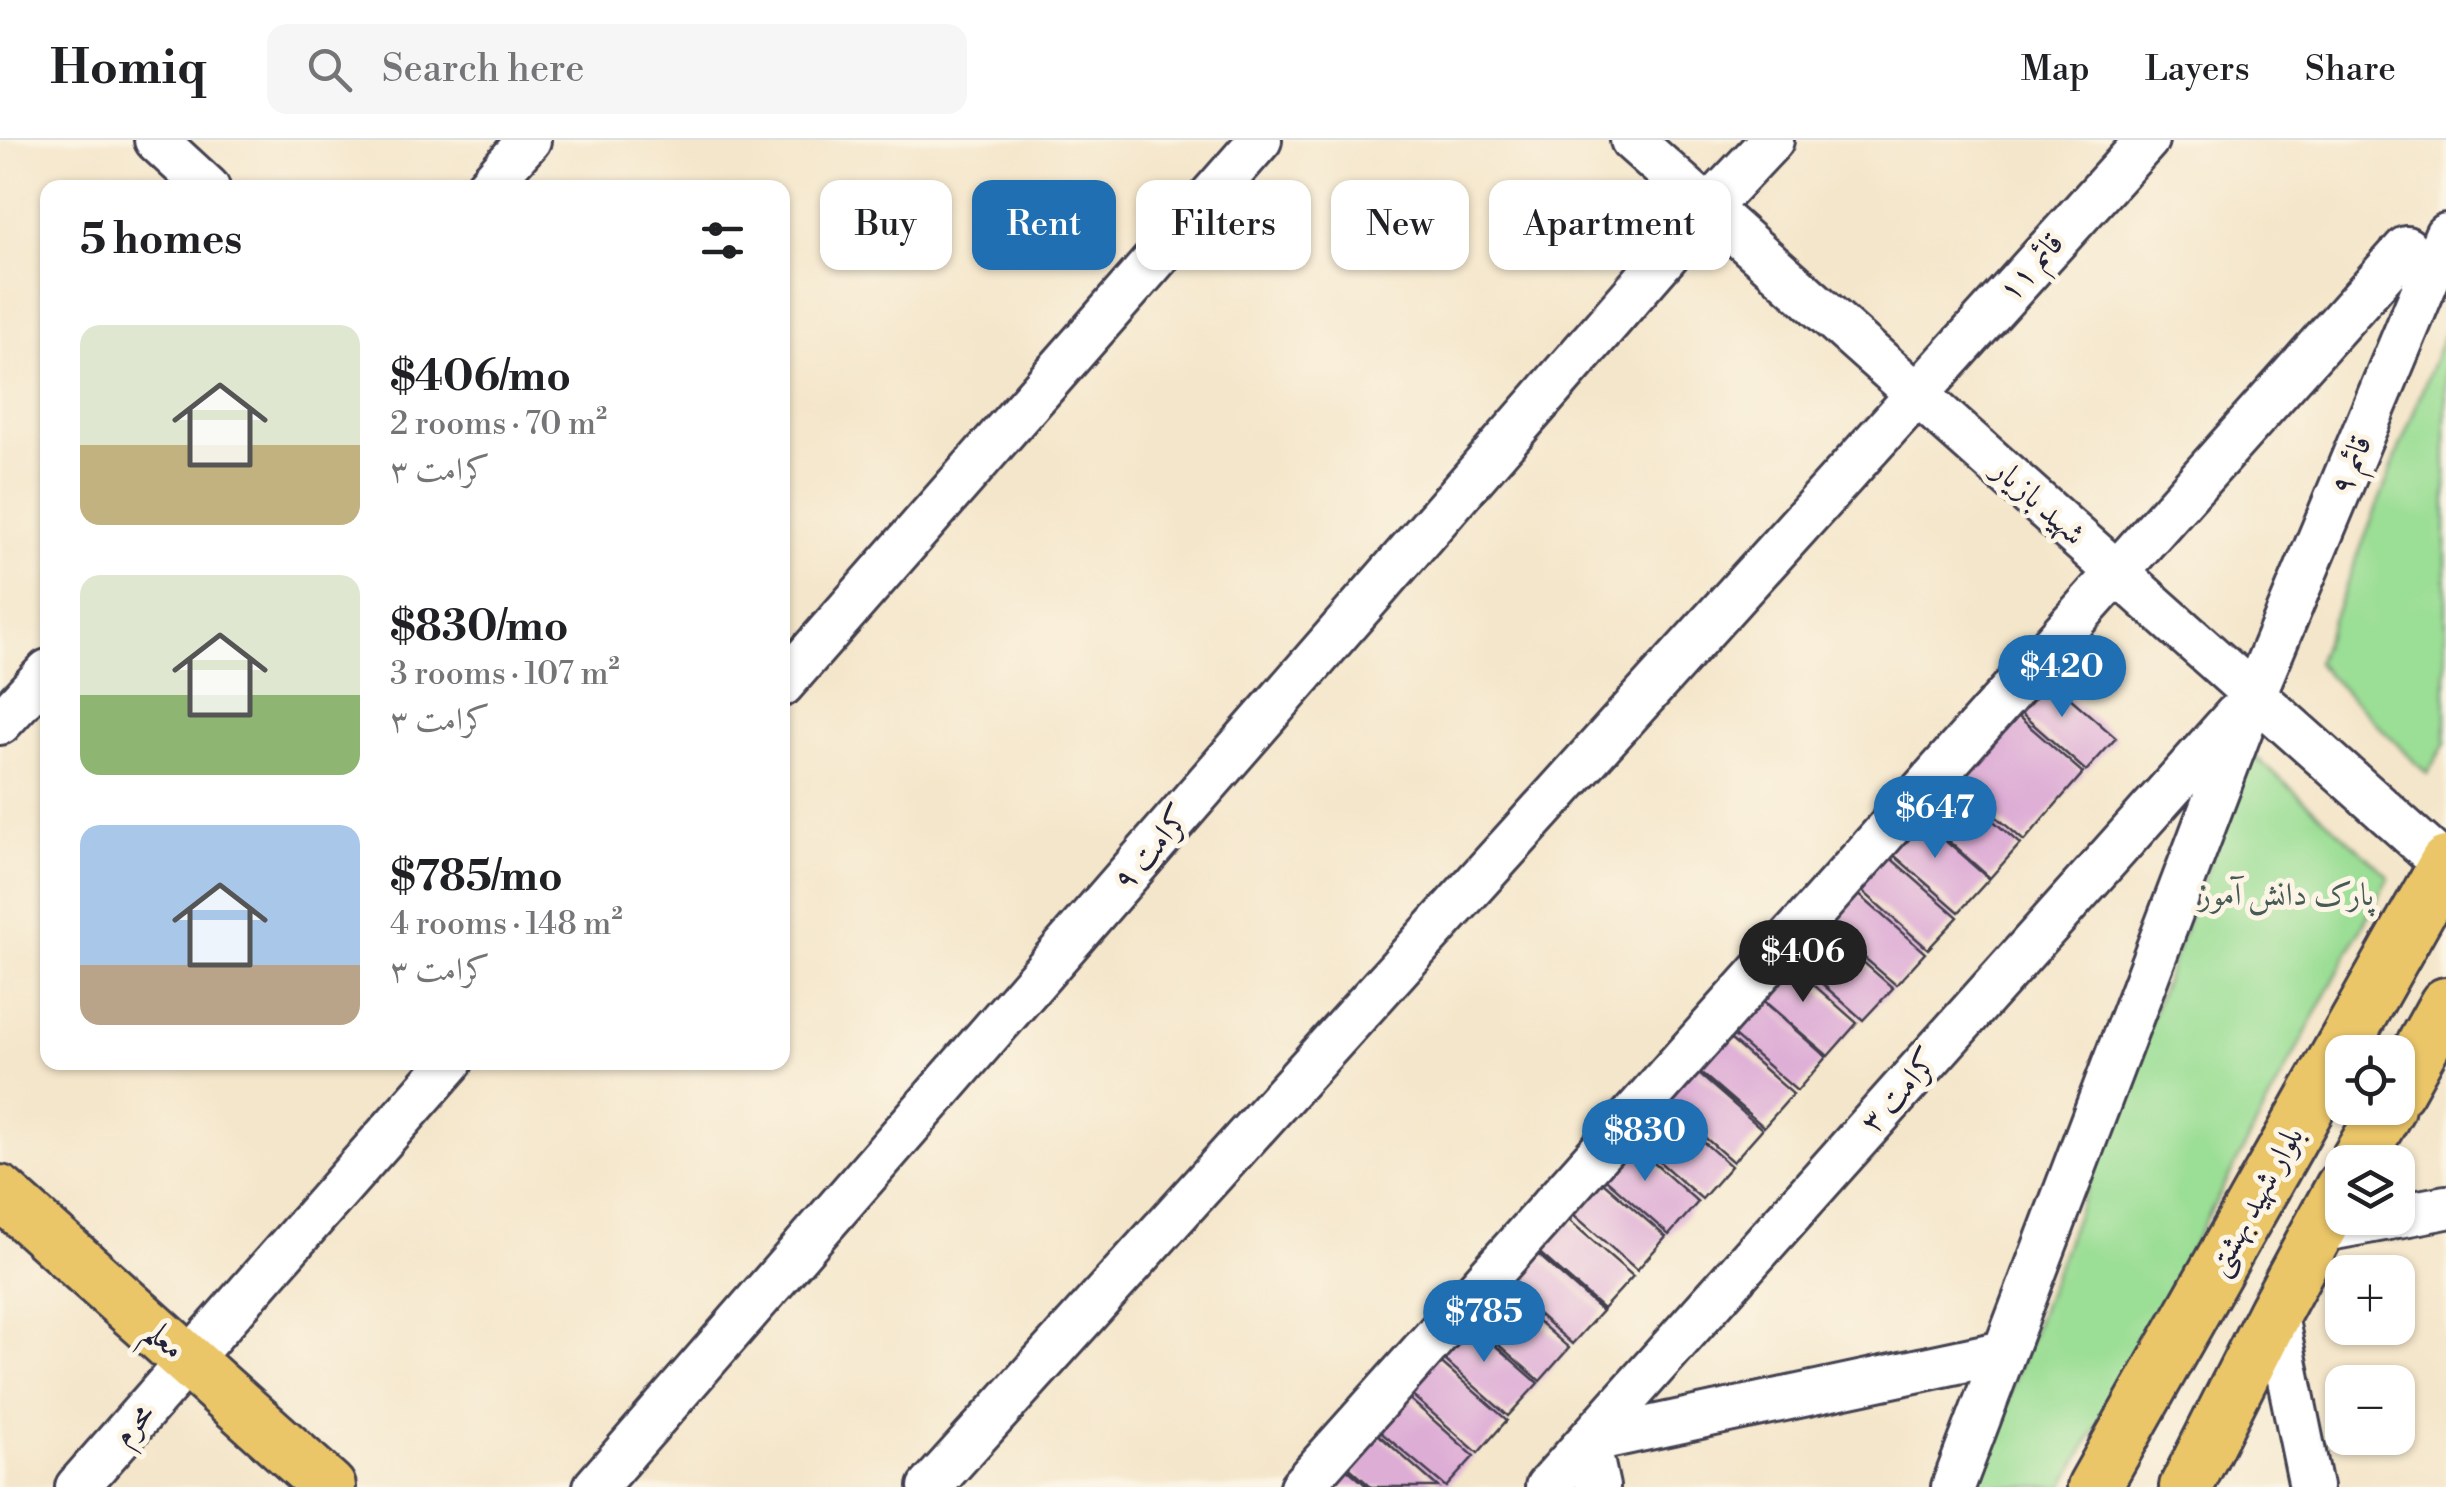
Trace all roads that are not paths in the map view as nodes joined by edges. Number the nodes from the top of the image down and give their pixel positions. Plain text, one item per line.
1 (156, 140) edge
2 (530, 140) edge
3 (1260, 140) edge
4 (1632, 140) edge
5 (1772, 140) edge
6 (2147, 140) edge
7 (199, 180) edge
8 (493, 180) edge
9 (1677, 180) edge
10 (1731, 184) edge
11 (1731, 229) edge
12 (2446, 235) edge
13 (2406, 248) dead end
14 (1654, 270) edge
15 (1916, 394) junction
16 (2117, 572) junction
17 (790, 676) edge
18 (40, 680) edge
19 (2254, 695) junction
20 (0, 724) edge
21 (2445, 864) edge
22 (2446, 1004) edge
23 (2415, 1060) edge
24 (445, 1070) edge
25 (0, 1192) edge
26 (2446, 1207) edge
27 (2415, 1213) edge
28 (2325, 1218) edge
29 (2274, 1311) junction
30 (2004, 1352) junction
31 (189, 1362) junction
32 (1588, 1442) junction
33 (78, 1487) edge
34 (329, 1487) edge
35 (595, 1487) edge
36 (930, 1487) edge
37 (1301, 1487) edge
38 (1547, 1487) edge
39 (1598, 1487) edge
40 (1953, 1487) edge
41 (2094, 1487) edge
42 (2186, 1487) edge
43 (2310, 1487) edge

1 - 7 street
2 - 8 street
3 - 17 street
4 - 9 street, شهید بازیار
5 - 10 street, کرامت ۹
6 - 15 street, قائم ۱۱
11 - 15 street, شهید بازیار
12 - 19 street, قائم ۹
13 - 16 street
14 - 35 street, کرامت ۹
15 - 16 street, شهید بازیار
15 - 36 street, قائم ۱۱
16 - 19 street, شهید بازیار
16 - 37 street
18 - 20 street
19 - 21 street, شهید بازیار
19 - 30 street, قائم ۹
19 - 32 street, کرامت ۳
21 - 41 main road, بلوار شهید بهشتی
22 - 23 main road
24 - 31 street, محرم
25 - 31 main road, معلم
26 - 27 street
28 - 29 main road
29 - 42 main road
29 - 43 street
30 - 32 street
30 - 40 street, قائم ۹
31 - 33 street, محرم
31 - 34 main road, معلم
32 - 38 street, کرامت ۳
32 - 39 street

